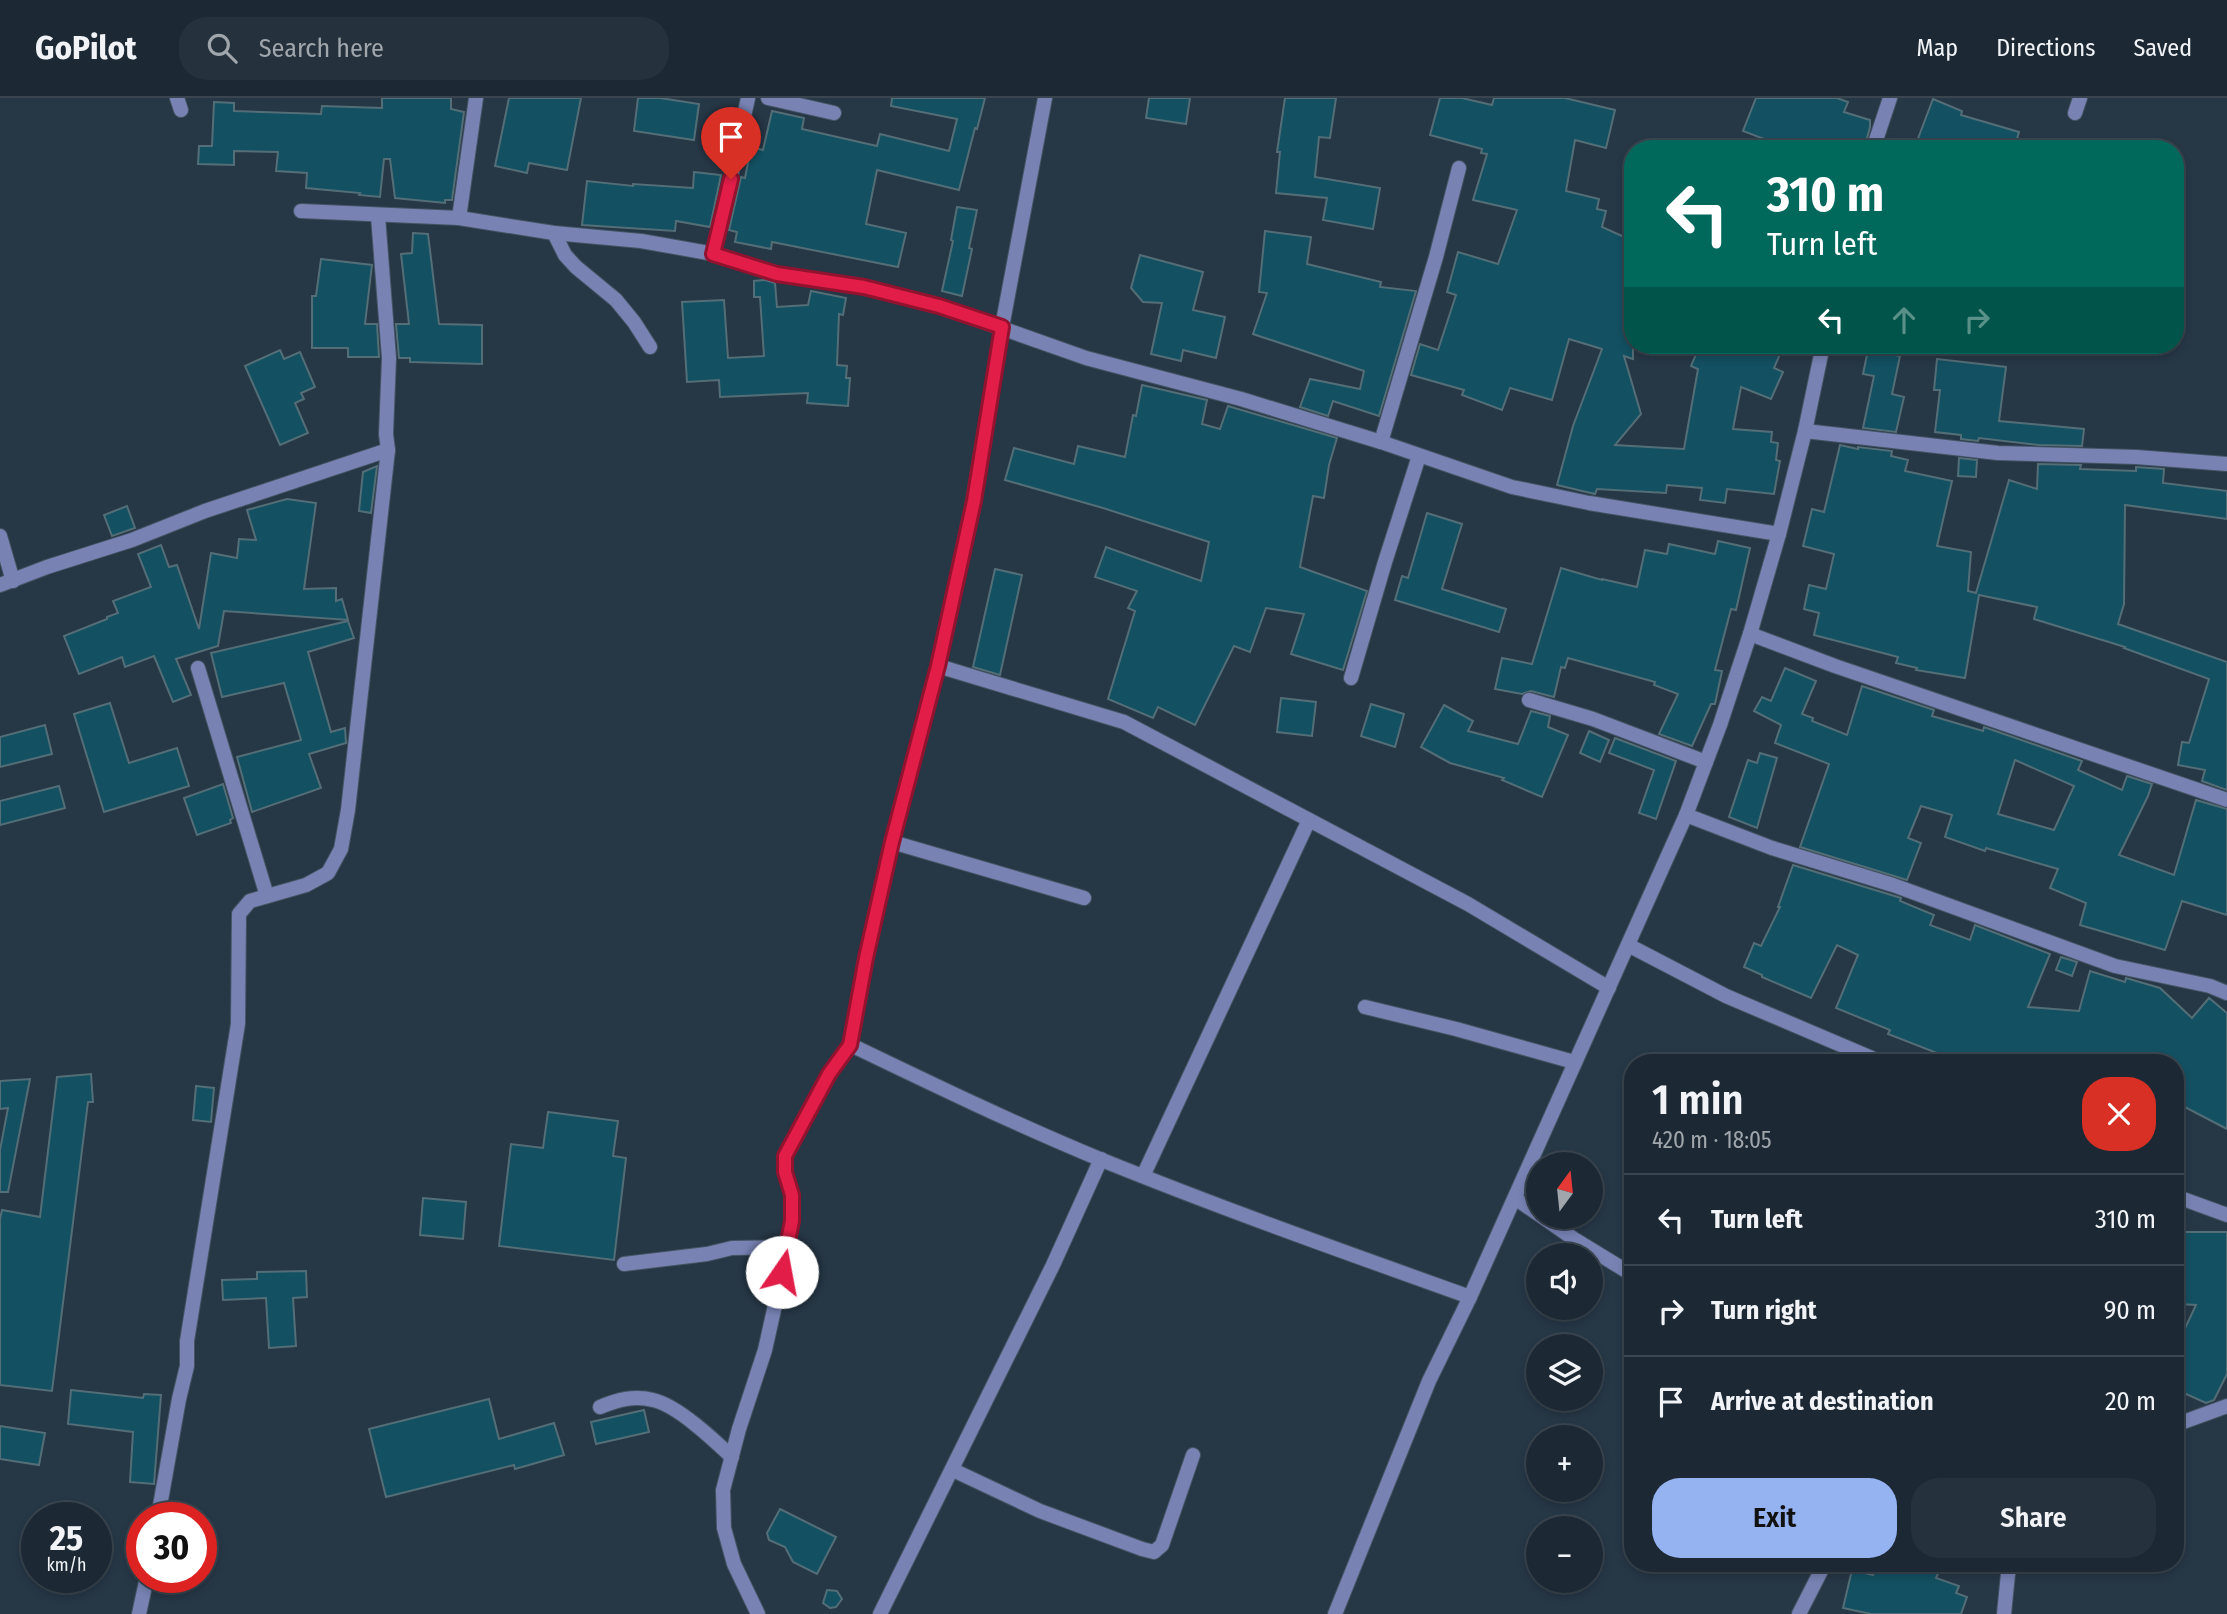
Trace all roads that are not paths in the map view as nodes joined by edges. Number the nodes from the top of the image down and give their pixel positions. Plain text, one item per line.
1 (476, 98) edge
2 (748, 98) edge
3 (768, 98) edge
4 (1045, 98) edge
5 (1890, 98) edge
6 (2080, 98) edge
7 (834, 113) dead end
8 (2075, 113) dead end
9 (1876, 140) edge
10 (1459, 168) dead end
11 (301, 211) dead end
12 (378, 216) junction
13 (459, 218) junction
14 (554, 233) junction
15 (713, 254) junction
16 (1002, 327) junction
17 (650, 347) dead end
18 (1820, 354) edge
19 (1805, 431) junction
20 (1381, 442) junction
21 (388, 450) junction
22 (1419, 456) junction
23 (2227, 464) edge
24 (1779, 534) junction
25 (0, 537) edge
26 (6, 583) edge
27 (1750, 634) junction
28 (938, 666) junction
29 (198, 668) dead end
30 (1351, 678) dead end
31 (1529, 701) dead end
32 (1706, 762) junction
33 (2227, 800) edge
34 (1686, 815) junction
35 (1309, 820) junction
36 (892, 842) junction
37 (267, 896) junction
38 (1084, 898) dead end
39 (1628, 945) junction
40 (1609, 988) junction
41 (2227, 993) edge
42 (1365, 1007) dead end
43 (850, 1045) junction
44 (1862, 1054) edge
45 (1574, 1062) junction
46 (1101, 1159) junction
47 (1143, 1176) junction
48 (1515, 1198) junction
49 (2184, 1199) edge
50 (1526, 1205) edge
51 (2227, 1214) edge
52 (1559, 1229) edge
53 (788, 1247) junction
54 (624, 1264) dead end
55 (1624, 1270) edge
56 (1470, 1297) junction
57 (2227, 1406) edge
58 (600, 1407) dead end
59 (2184, 1422) edge
60 (1193, 1455) dead end
61 (732, 1457) junction
62 (953, 1471) junction
63 (161, 1502) edge
64 (1820, 1572) edge
65 (2009, 1572) edge
66 (144, 1593) edge
67 (139, 1614) edge
68 (758, 1614) edge
69 (880, 1614) edge
70 (1335, 1614) edge
71 (1799, 1614) edge
72 (2004, 1614) edge

1 - 13 street
2 - 15 street
3 - 7 street
4 - 16 street
5 - 9 street
6 - 8 street
10 - 20 street
11 - 12 street
12 - 13 street
12 - 21 street
13 - 14 street
14 - 15 street
14 - 17 street
15 - 16 street
16 - 20 street
16 - 28 street
18 - 19 street
19 - 23 street
19 - 24 street
20 - 22 street
21 - 26 street
21 - 37 street
22 - 24 street
22 - 30 street
24 - 27 street
25 - 26 street
27 - 32 street
27 - 33 street
28 - 35 street
28 - 36 street
29 - 37 street
31 - 32 street
32 - 34 street
34 - 39 street
34 - 41 street
35 - 40 street
35 - 47 street
36 - 38 street
36 - 43 street
37 - 63 street
39 - 40 street
39 - 44 street
40 - 45 street
42 - 45 street
43 - 46 street
43 - 53 street
45 - 48 street
46 - 47 street
46 - 62 street
47 - 56 street
48 - 50 street
48 - 56 street
49 - 51 street
52 - 55 street
53 - 54 street
53 - 61 street
56 - 70 street
57 - 59 street
58 - 61 street
60 - 62 street
61 - 68 street
62 - 69 street
64 - 71 street
65 - 72 street
66 - 67 street

